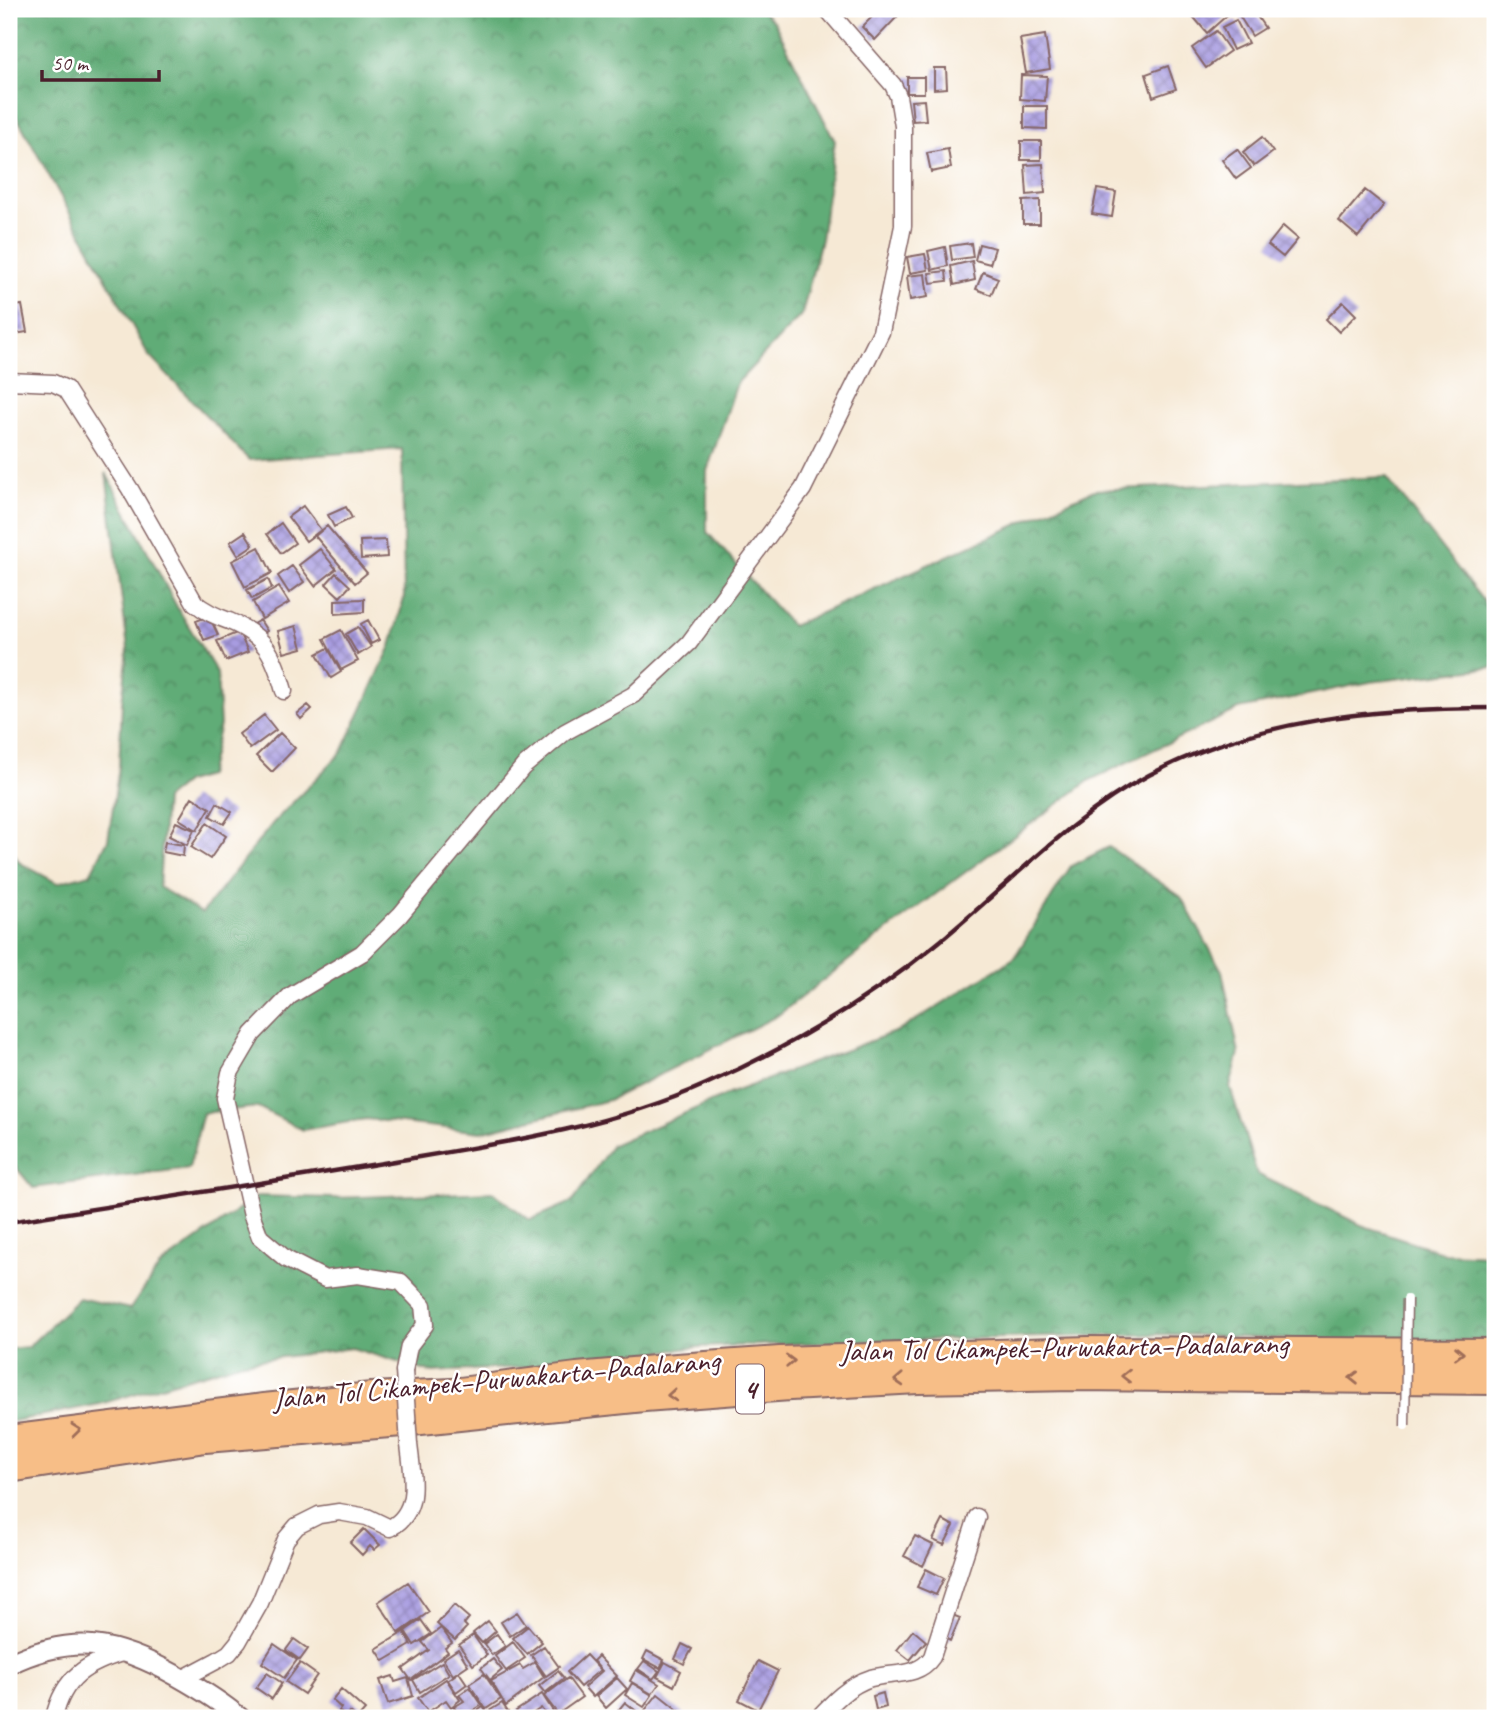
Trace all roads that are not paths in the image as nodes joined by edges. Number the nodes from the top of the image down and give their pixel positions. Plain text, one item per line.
1 (827, 9) edge
2 (9, 380) edge
3 (284, 691) dead end
4 (1407, 1299) dead end
5 (1495, 1353) edge
6 (1495, 1380) edge
7 (1405, 1426) dead end
8 (9, 1440) edge
9 (9, 1468) edge
10 (978, 1517) dead end
11 (128, 1651) junction
12 (9, 1664) edge
13 (182, 1679) junction
14 (54, 1718) edge
15 (240, 1718) edge
16 (818, 1718) edge

1 - 13 street, bridge
2 - 3 street
4 - 7 lane, bridge
8 -> 5 highway, Jalan Tol Cikampek–Purwakarta–Padalarang / 4
6 -> 9 highway, Jalan Tol Cikampek–Purwakarta–Padalarang / 4
10 - 16 street
11 - 12 street
11 - 13 street
11 - 14 street
13 - 15 street

